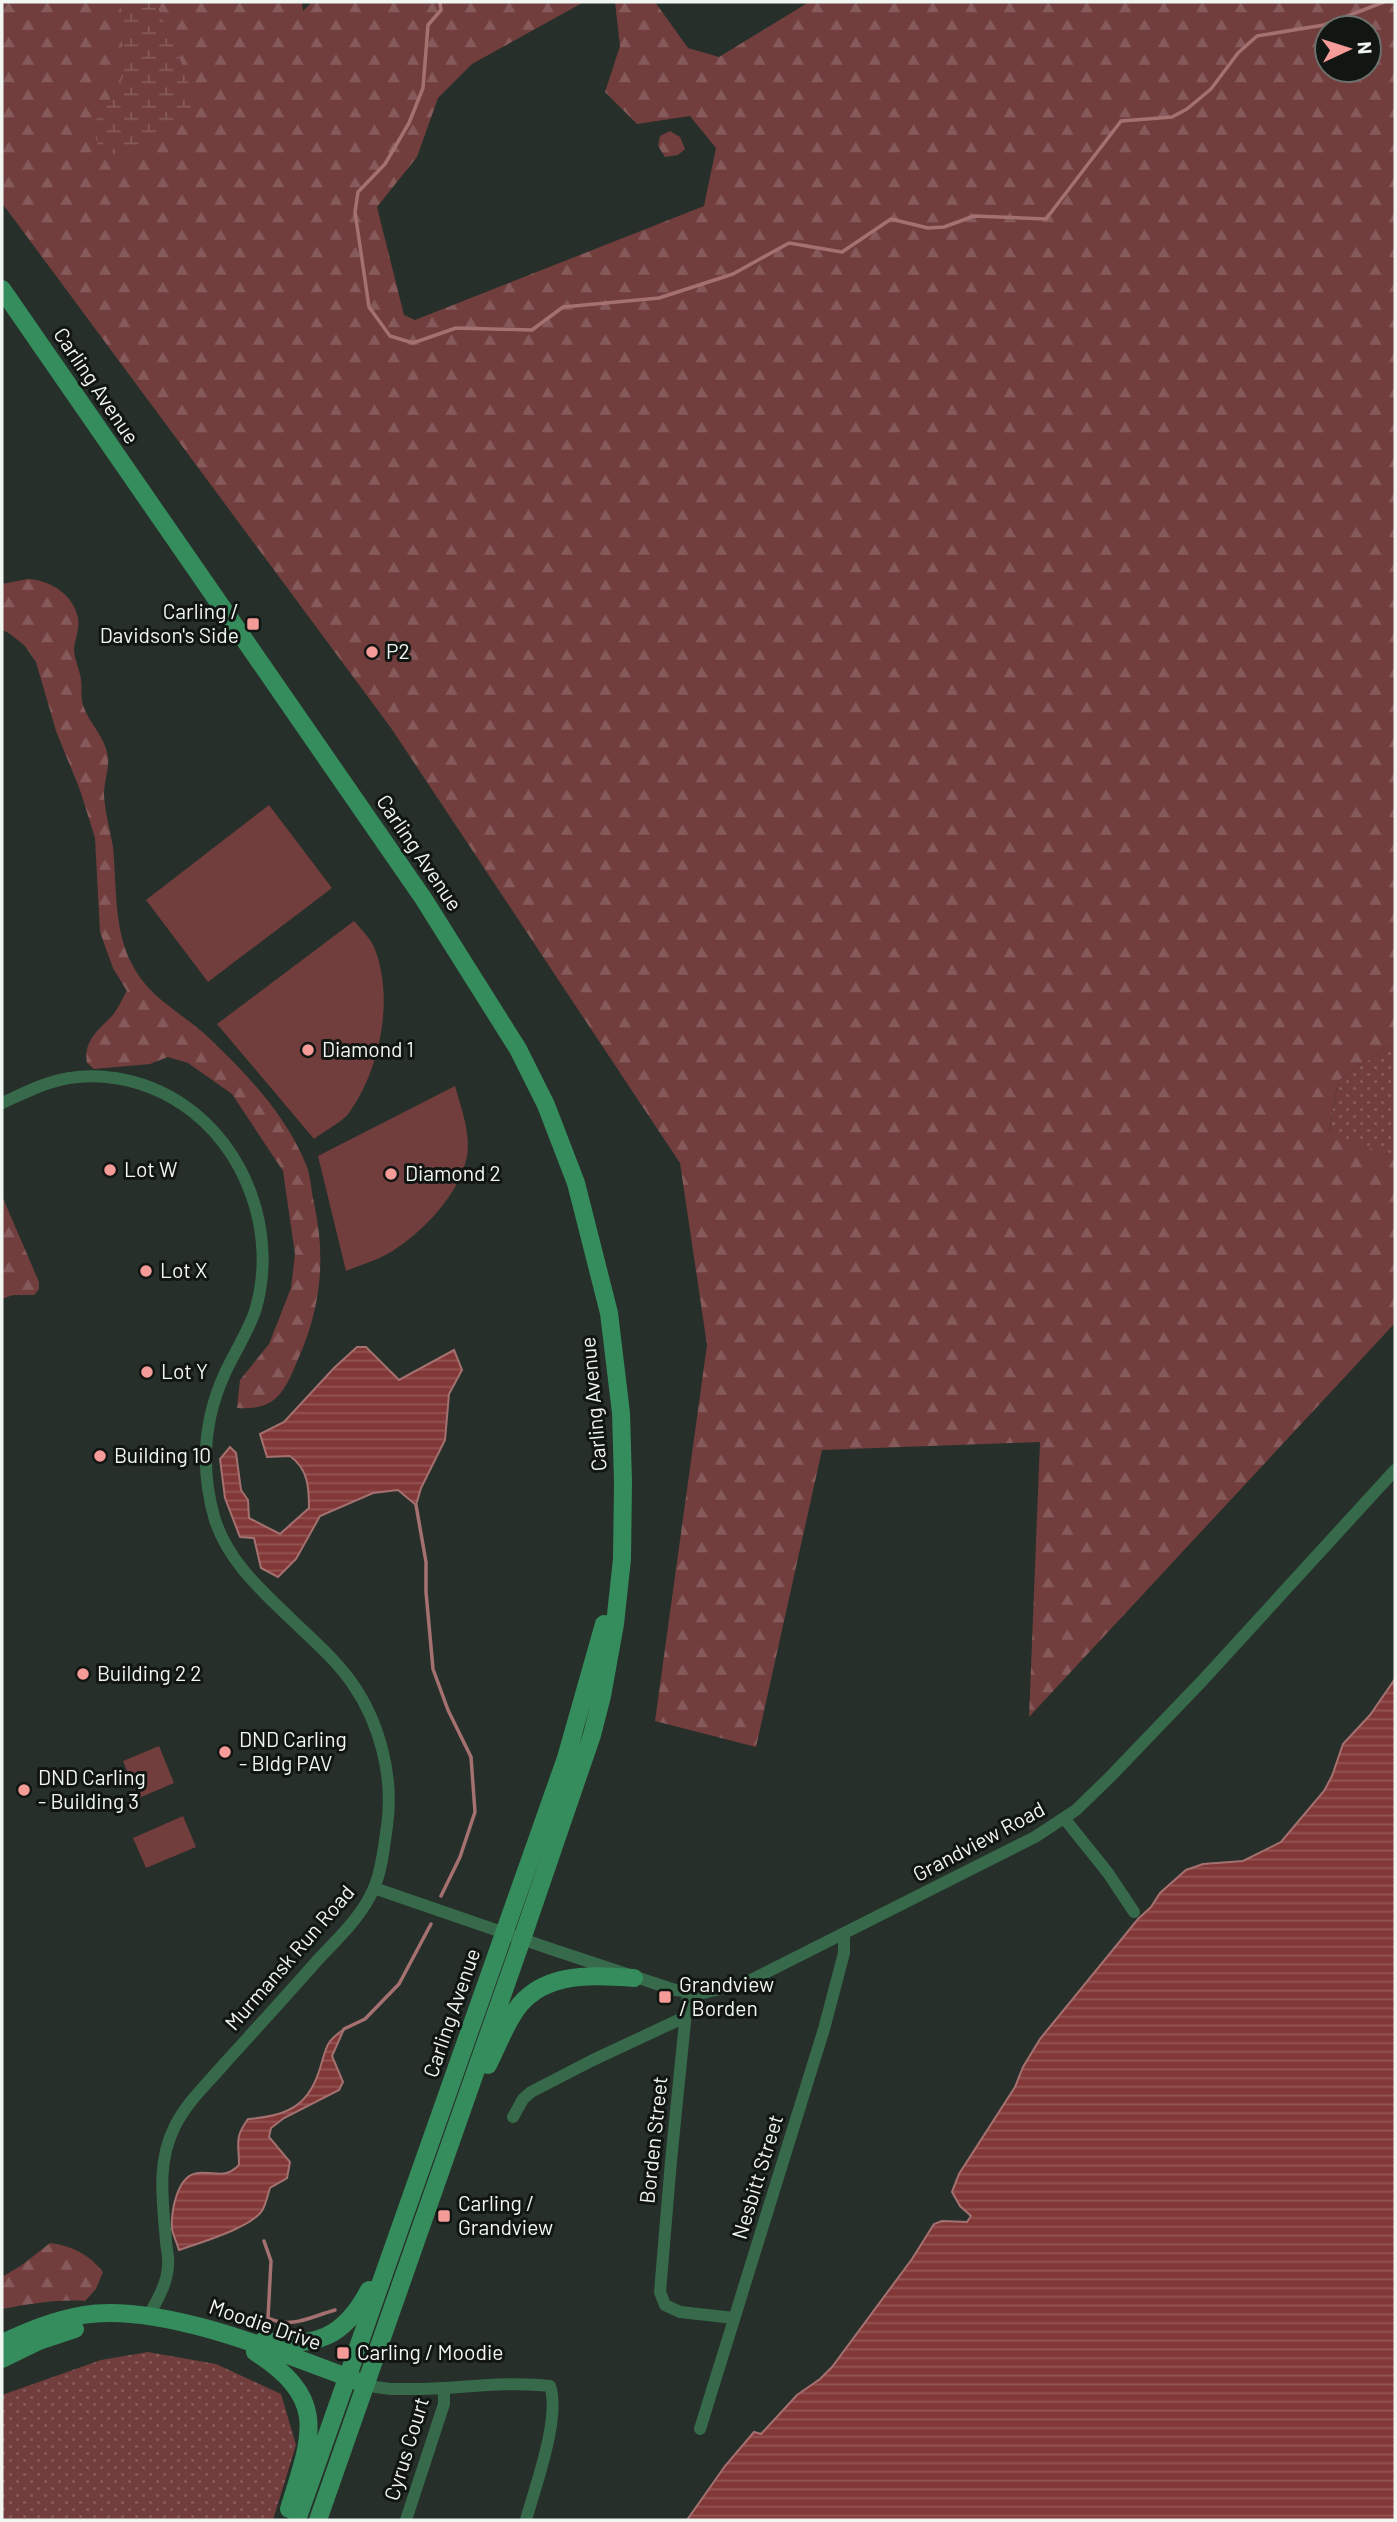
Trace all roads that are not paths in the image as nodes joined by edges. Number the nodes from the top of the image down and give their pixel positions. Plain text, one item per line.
1 (2, 289) edge
2 (2, 1103) edge
3 (1395, 1470) edge
4 (623, 1514) junction
5 (1064, 1818) junction
6 (374, 1888) junction
7 (1134, 1912) dead end
8 (504, 1933) junction
9 (844, 1935) junction
10 (522, 1940) junction
11 (634, 1978) junction
12 (688, 1992) junction
13 (685, 2017) junction
14 (513, 2118) dead end
15 (451, 2140) junction
16 (400, 2227) junction
17 (152, 2310) junction
18 (734, 2318) junction
19 (232, 2337) junction
20 (2, 2343) edge
21 (2, 2359) edge
22 (347, 2377) junction
23 (366, 2385) junction
24 (444, 2388) junction
25 (700, 2429) dead end
26 (286, 2520) edge
27 (297, 2520) edge
28 (318, 2520) edge
29 (406, 2520) edge
30 (526, 2520) edge

1 - 4 main road, Carling Avenue
2 - 6 street, Murmansk Run Road
3 - 5 street, Grandview Road
4 - 8 main road, Carling Avenue
4 - 10 main road, Carling Avenue
5 - 7 street
5 - 9 street, Grandview Road
6 - 8 street, Grandview Road
6 - 17 street, Murmansk Run Road
8 - 10 street, Grandview Road
8 - 16 main road, Carling Avenue
9 - 12 street, Grandview Road
9 - 18 street, Nesbitt Street
10 - 11 street, Grandview Road
10 - 15 main road, Carling Avenue
11 - 12 street, Grandview Road
11 - 15 main road
12 - 13 street, Borden Street
13 - 14 street
13 - 18 street, Borden Street
15 - 23 main road, Carling Avenue
16 - 19 main road
16 - 22 main road, Carling Avenue
17 - 19 main road, Moodie Drive
17 - 20 main road, Moodie Drive
17 - 21 main road, Moodie Drive
18 - 25 street, Nesbitt Street
19 - 22 main road, Moodie Drive
19 - 26 main road
22 - 23 main road, Moodie Drive
22 - 27 main road, Carling Avenue
23 - 24 street
23 - 28 main road, Carling Avenue
24 - 29 street, Cyrus Court
24 - 30 street

